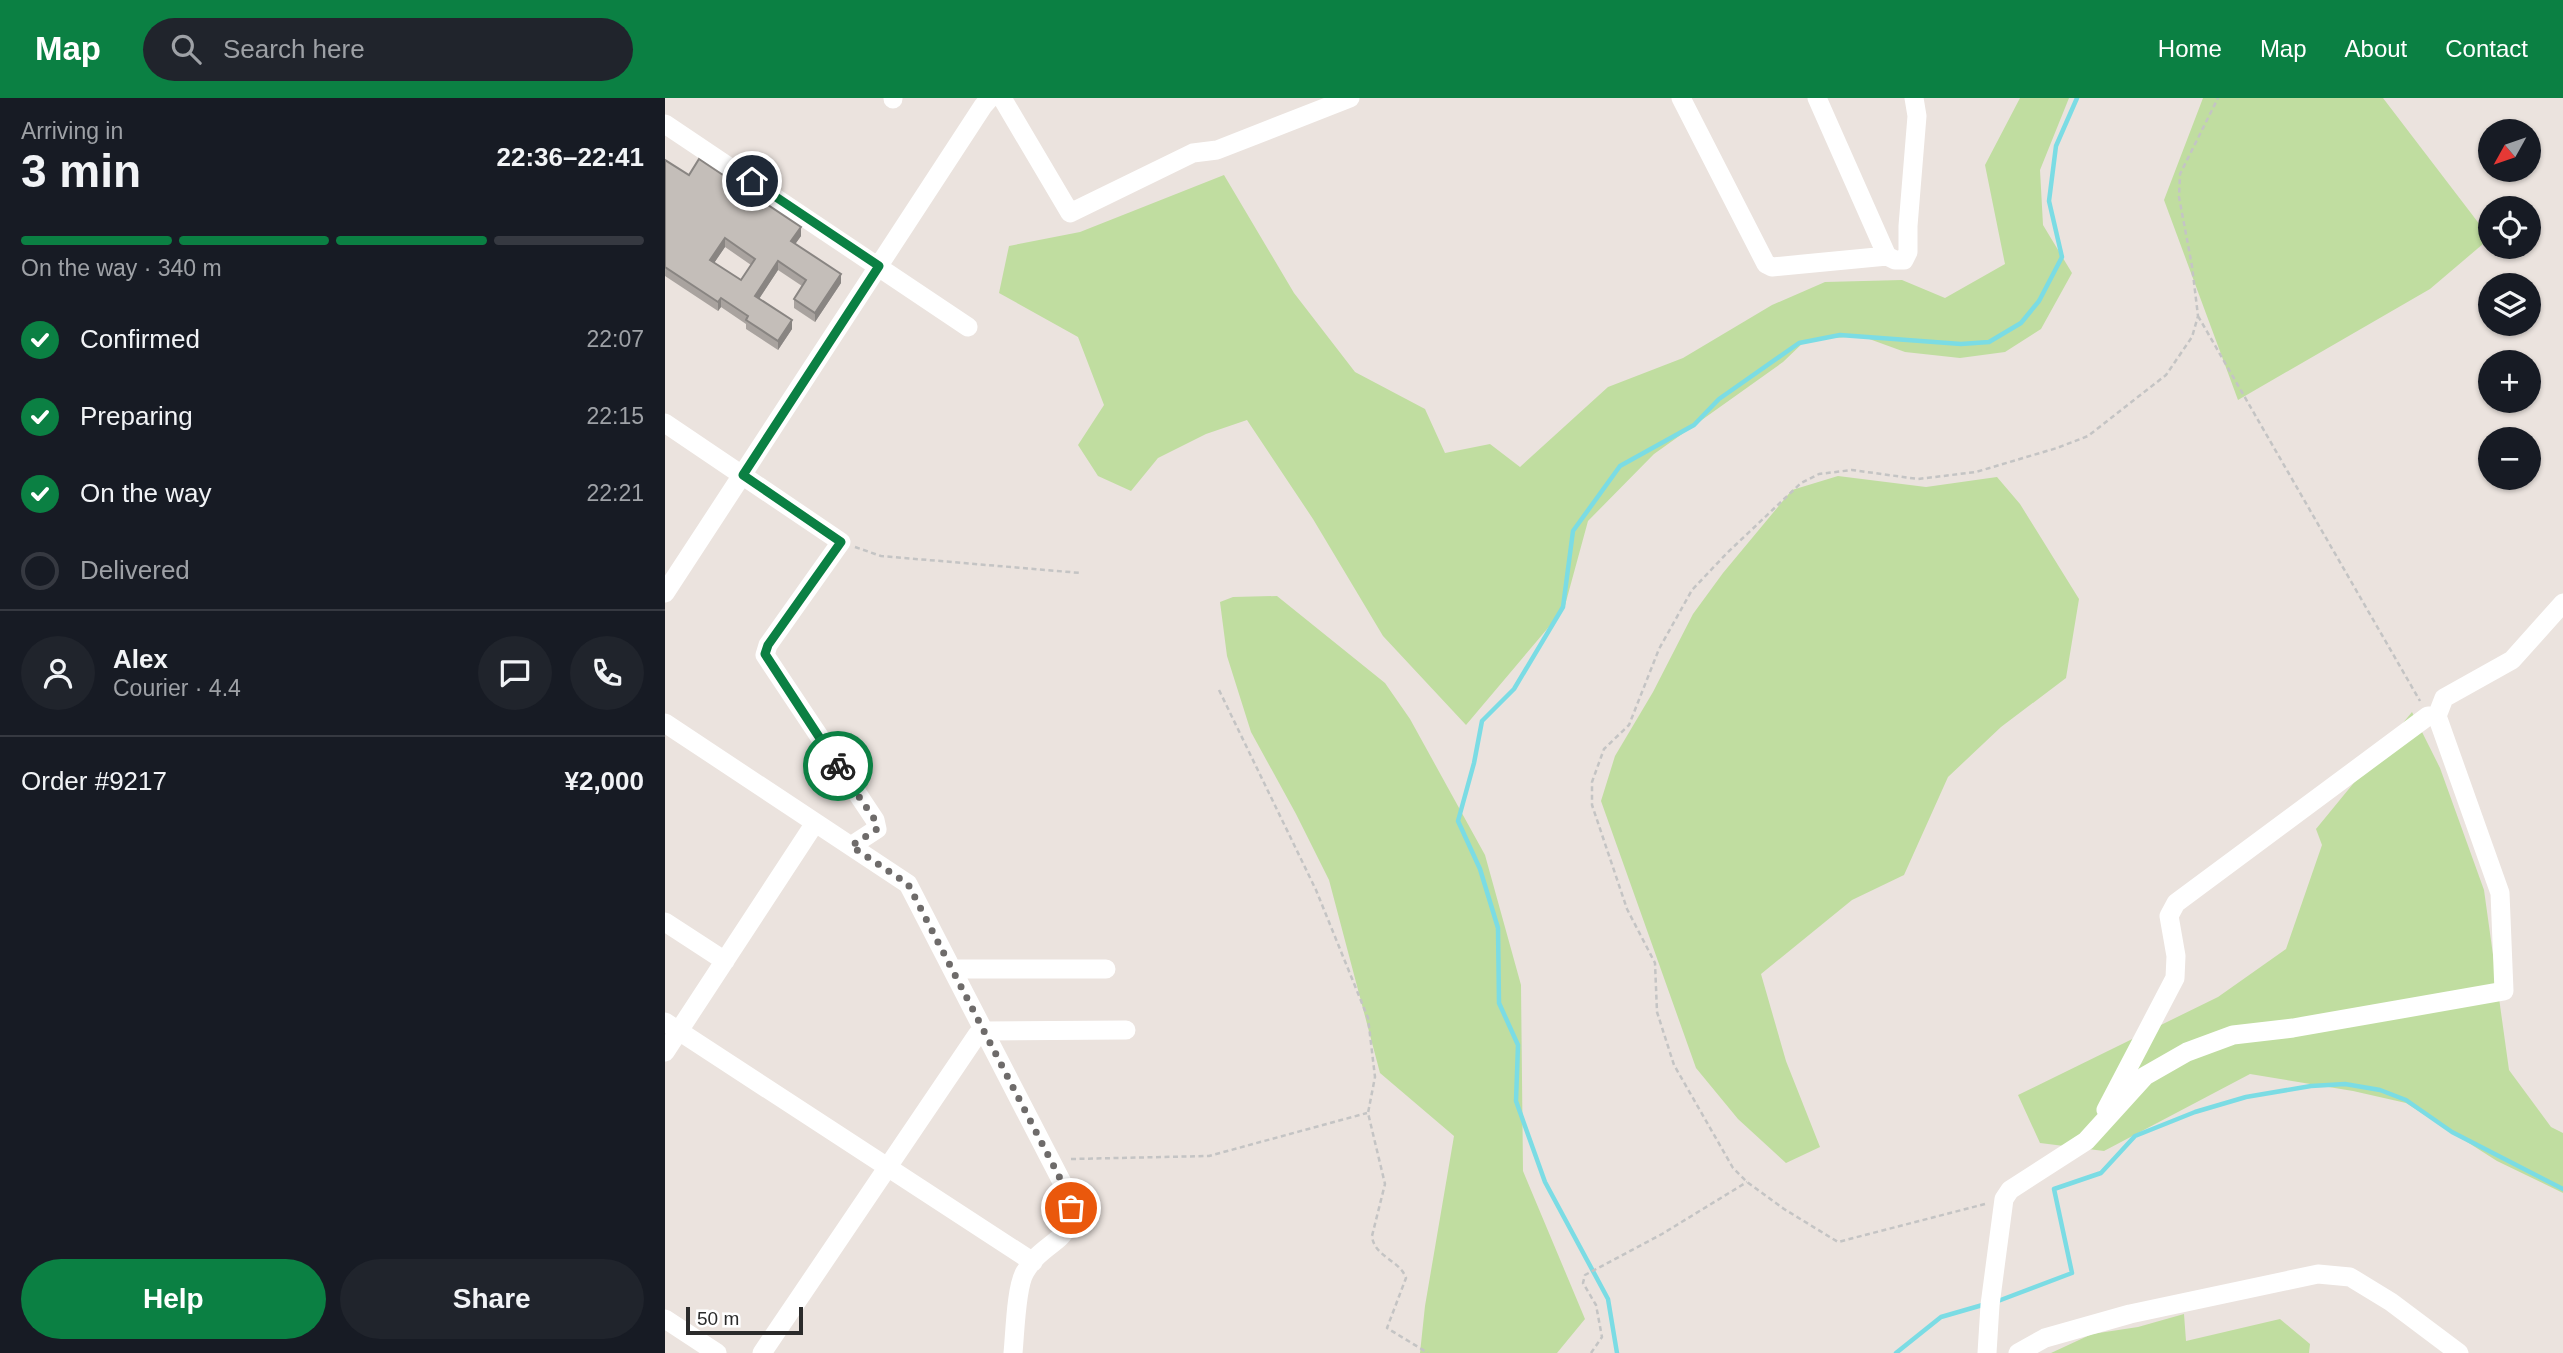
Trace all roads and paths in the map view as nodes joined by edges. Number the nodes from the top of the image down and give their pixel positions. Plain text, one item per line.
1 (990, 98) edge
2 (1002, 98) edge
3 (1350, 98) edge
4 (1681, 98) edge
5 (1817, 98) edge
6 (1914, 98) edge
7 (2218, 98) edge
8 (666, 126) edge
9 (1887, 257) junction
10 (879, 266) junction
11 (2198, 316) junction
12 (968, 327) dead end
13 (665, 423) edge
14 (743, 475) junction
15 (841, 542) junction
16 (1081, 573) dead end
17 (665, 593) edge
18 (2563, 603) edge
19 (1219, 690) dead end
20 (2433, 716) junction
21 (665, 723) edge
22 (815, 823) junction
23 (851, 846) junction
24 (665, 922) edge
25 (725, 961) junction
26 (953, 968) junction
27 (1106, 969) dead end
28 (672, 1027) edge
29 (1126, 1030) dead end
30 (985, 1031) junction
31 (665, 1052) edge
32 (1368, 1113) junction
33 (2094, 1132) junction
34 (1051, 1159) junction
35 (888, 1168) junction
36 (1747, 1182) junction
37 (2004, 1199) junction
38 (1033, 1262) junction
39 (665, 1318) edge
40 (717, 1353) edge
41 (762, 1353) edge
42 (1013, 1353) edge
43 (1428, 1353) edge
44 (1591, 1353) edge
45 (1987, 1353) edge
46 (2018, 1353) edge
47 (2459, 1353) edge

1 - 10 street
2 - 3 street
4 - 9 street
5 - 9 street
6 - 9 street
7 - 11 path
8 - 10 street
10 - 12 street
10 - 14 street
11 - 20 path
11 - 36 path
13 - 14 street
14 - 15 street
14 - 17 street
15 - 16 path
15 - 23 street
18 - 20 street
19 - 32 path
20 - 33 street
20 - 33 street
21 - 22 street
22 - 23 street
22 - 25 street
23 - 26 street
24 - 25 street
25 - 28 street
26 - 27 street
26 - 30 street
28 - 31 street
28 - 35 street
29 - 30 street
30 - 34 street
30 - 35 street
32 - 34 path
32 - 43 path
33 - 37 street
34 - 38 street
35 - 38 street
35 - 41 street
36 - 37 path
36 - 44 path
37 - 45 street
38 - 42 street
39 - 40 street
46 - 47 street

